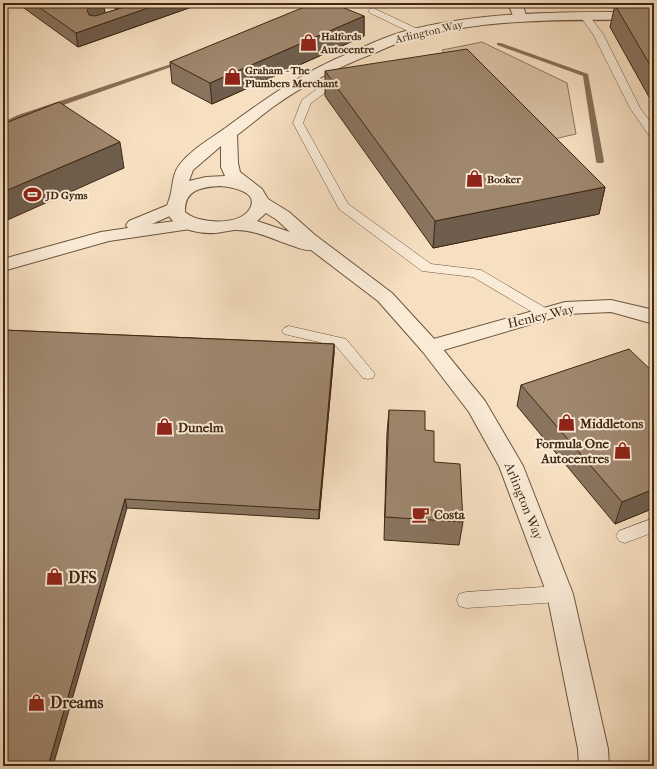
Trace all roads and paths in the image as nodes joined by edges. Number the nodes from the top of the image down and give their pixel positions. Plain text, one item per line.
1 (96, 3) edge
2 (515, 3) edge
3 (373, 11) dead end
4 (585, 16) junction
5 (654, 16) edge
6 (520, 18) junction
7 (105, 22) edge
8 (419, 32) junction
9 (350, 77) edge
10 (229, 133) junction
11 (654, 135) edge
12 (240, 183) junction
13 (176, 201) junction
14 (260, 202) junction
15 (191, 224) junction
16 (236, 225) junction
17 (108, 236) junction
18 (326, 252) junction
19 (3, 265) edge
20 (544, 313) junction
21 (654, 318) edge
22 (289, 331) dead end
23 (430, 347) junction
24 (368, 374) dead end
25 (654, 525) edge
26 (625, 536) dead end
27 (560, 594) junction
28 (466, 600) dead end
29 (594, 766) edge

1 - 7 street
2 - 6 street
3 - 8 lane
4 - 5 street, Arlington Way
4 - 6 street, Arlington Way
4 - 11 lane
6 - 8 street, Arlington Way
8 - 10 street, Arlington Way
9 - 20 lane
10 - 12 street, Arlington Way
10 - 13 street, Arlington Way
12 - 13 street, Arlington Way
12 - 14 street, Arlington Way
13 - 15 street
13 - 17 street, Arlington Way
14 - 16 street, Arlington Way
14 - 18 street, Arlington Way
15 - 16 street, Arlington Way
15 - 17 street, Arlington Way
16 - 18 street, Arlington Way
17 - 19 street, Arlington Way
18 - 23 street, Arlington Way
20 - 21 street, Henley Way
20 - 23 street, Henley Way
22 - 24 lane
23 - 27 street, Arlington Way
25 - 26 lane
27 - 28 lane
27 - 29 street, Arlington Way

